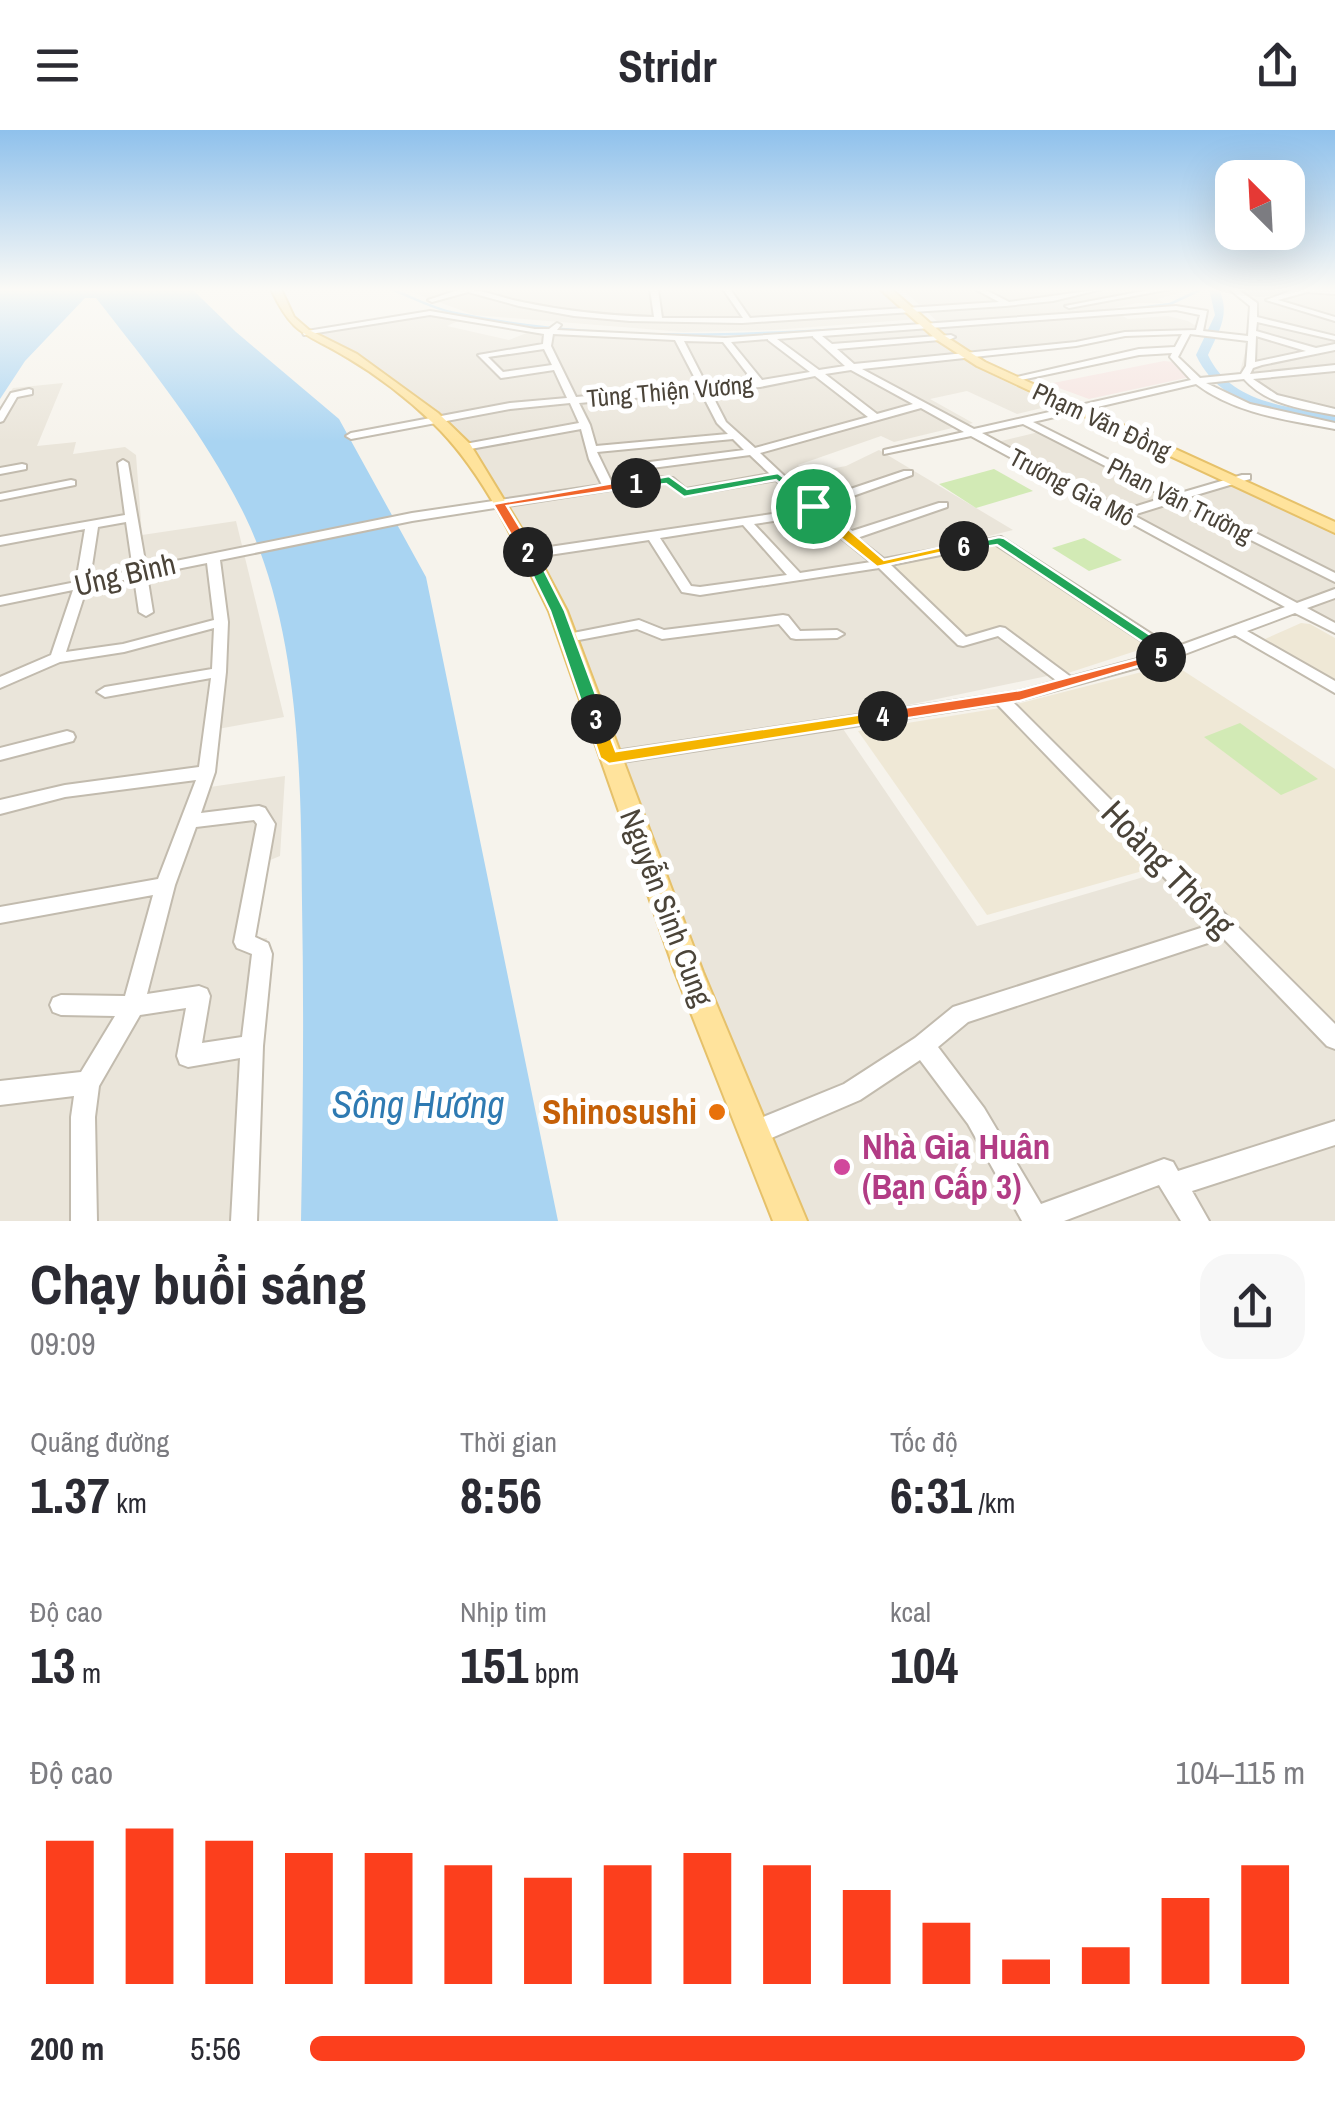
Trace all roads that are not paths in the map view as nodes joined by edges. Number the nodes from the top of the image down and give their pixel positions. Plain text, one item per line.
1 (319, 340) edge
2 (546, 340) edge
3 (680, 340) edge
4 (721, 340) edge
5 (725, 340) joint
6 (773, 340) edge
7 (822, 340) edge
8 (863, 340) edge
9 (951, 340) edge
10 (1096, 340) edge
11 (1181, 340) edge
12 (1252, 340) edge
13 (1269, 340) edge
14 (547, 346) junction
15 (1335, 347) edge
16 (831, 348) junction
17 (1174, 350) junction
18 (1316, 351) junction
19 (969, 354) junction
20 (557, 367) junction
21 (852, 367) junction
22 (1335, 368) edge
23 (1248, 370) junction
24 (1312, 373) junction
25 (815, 375) junction
26 (1021, 376) junction
27 (1335, 380) edge
28 (1201, 381) junction
29 (760, 384) junction
30 (706, 388) junction
31 (29, 392) dead end
32 (572, 399) junction
33 (921, 405) junction
34 (1083, 408) junction
35 (1335, 412) edge
36 (874, 417) junction
37 (0, 419) edge
38 (436, 419) junction
39 (1024, 421) junction
40 (585, 425) junction
41 (1335, 426) edge
42 (972, 433) junction
43 (351, 436) dead end
44 (736, 436) junction
45 (464, 447) junction
46 (594, 449) junction
47 (753, 452) junction
48 (888, 452) dead end
49 (123, 462) dead end
50 (22, 467) dead end
51 (0, 471) edge
52 (908, 473) dead end
53 (778, 476) junction
54 (1240, 479) junction
55 (648, 481) junction
56 (71, 483) dead end
57 (609, 488) junction
58 (0, 497) edge
59 (1176, 498) junction
60 (499, 504) junction
61 (943, 504) dead end
62 (814, 508) junction
63 (1122, 514) junction
64 (132, 516) junction
65 (1335, 517) edge
66 (748, 524) junction
67 (92, 525) junction
68 (1335, 528) edge
69 (653, 536) junction
70 (850, 536) junction
71 (0, 541) edge
72 (529, 554) junction
73 (213, 556) junction
74 (882, 564) junction
75 (142, 571) junction
76 (796, 577) junction
77 (1335, 578) edge
78 (80, 586) junction
79 (1335, 593) edge
80 (0, 601) edge
81 (1296, 608) junction
82 (146, 612) dead end
83 (220, 622) junction
84 (1335, 629) edge
85 (1237, 632) junction
86 (837, 634) dead end
87 (568, 638) junction
88 (1172, 654) junction
89 (57, 658) junction
90 (219, 672) junction
91 (0, 683) edge
92 (1069, 683) junction
93 (1335, 688) edge
94 (106, 692) dead end
95 (1001, 699) junction
96 (67, 737) dead end
97 (0, 754) edge
98 (609, 758) junction
99 (206, 772) junction
100 (0, 807) edge
101 (190, 822) junction
102 (165, 885) junction
103 (0, 915) edge
104 (1226, 928) junction
105 (60, 1005) dead end
106 (133, 1006) junction
107 (1335, 1039) edge
108 (924, 1045) junction
109 (252, 1046) junction
110 (88, 1083) junction
111 (0, 1093) edge
112 (754, 1133) junction
113 (1335, 1134) edge
114 (1173, 1185) junction
115 (84, 1221) edge
116 (244, 1221) edge
117 (790, 1221) edge
118 (1196, 1221) edge

1 - 38 main road, Nguyễn Sinh Cung
2 - 14 street
3 - 30 street
4 - 5 street
5 - 29 street
6 - 25 street
7 - 16 street, Trương Gia Mô
8 - 16 street
9 - 19 main road, Phạm Văn Đồng
10 - 19 street, Tùng Thiện Vương
11 - 17 street
12 - 23 street
13 - 18 street, Tùng Thiện Vương
14 - 20 street
14 - 20 street
15 - 18 street
16 - 21 street, Trương Gia Mô
17 - 26 street
17 - 28 street
18 - 23 street
19 - 21 street, Tùng Thiện Vương
19 - 26 main road, Phạm Văn Đồng
19 - 34 main road, Phạm Văn Đồng
20 - 32 street
21 - 25 street, Tùng Thiện Vương
21 - 33 street, Trương Gia Mô
22 - 24 street
23 - 24 street
23 - 28 street
23 - 35 street
24 - 27 street
25 - 29 street, Tùng Thiện Vương
25 - 36 street
26 - 34 main road, Phạm Văn Đồng
28 - 34 street
28 - 41 street
29 - 30 street, Tùng Thiện Vương
30 - 32 street, Tùng Thiện Vương
30 - 44 street
31 - 37 street
32 - 38 street, Tùng Thiện Vương
32 - 40 street
33 - 36 street
33 - 42 street, Trương Gia Mô
34 - 39 street
34 - 54 main road, Phạm Văn Đồng
36 - 47 street
38 - 43 street, Tùng Thiện Vương
38 - 45 main road, Nguyễn Sinh Cung
39 - 42 street
39 - 59 street, Phan Văn Trường
40 - 45 street
40 - 46 street
42 - 48 street
42 - 63 street, Trương Gia Mô
44 - 46 street
44 - 47 street
45 - 60 main road, Nguyễn Sinh Cung
46 - 57 street
47 - 53 street
47 - 55 street
49 - 64 street
50 - 51 street
52 - 62 street
53 - 55 street
53 - 62 street
54 - 59 street
54 - 65 main road, Phạm Văn Đồng
54 - 68 main road, Phạm Văn Đồng
55 - 57 street
56 - 58 street
57 - 60 street
59 - 63 street
59 - 77 street, Phan Văn Trường
60 - 72 main road, Nguyễn Sinh Cung
60 - 73 street, Ưng Bình
61 - 70 street
62 - 66 street
62 - 70 street
63 - 81 street, Trương Gia Mô
64 - 67 street
64 - 75 street
66 - 69 street
66 - 76 street
67 - 71 street
67 - 78 street
69 - 72 street
69 - 76 street
70 - 74 street
72 - 87 main road, Nguyễn Sinh Cung
73 - 75 street, Ưng Bình
73 - 83 street
74 - 76 street
74 - 88 street
74 - 92 street
75 - 78 street, Ưng Bình
75 - 82 street
78 - 80 street, Ưng Bình
78 - 89 street
79 - 81 street
81 - 84 street, Trương Gia Mô
81 - 85 street
83 - 89 street
83 - 90 street
85 - 88 street
85 - 93 street
86 - 87 street
87 - 98 main road, Nguyễn Sinh Cung
88 - 92 street
89 - 91 street
90 - 94 street
90 - 99 street
92 - 95 street
95 - 98 street
95 - 104 street, Hoàng Thông
96 - 97 street
98 - 112 main road, Nguyễn Sinh Cung
99 - 100 street
99 - 101 street
101 - 102 street
101 - 109 street
102 - 103 street
102 - 106 street
104 - 107 street, Hoàng Thông
104 - 108 street
105 - 106 street
106 - 109 street
106 - 110 street
108 - 112 street
108 - 114 street
109 - 116 street
110 - 111 street
110 - 115 street
112 - 117 main road, Nguyễn Sinh Cung
113 - 114 street
114 - 118 street

